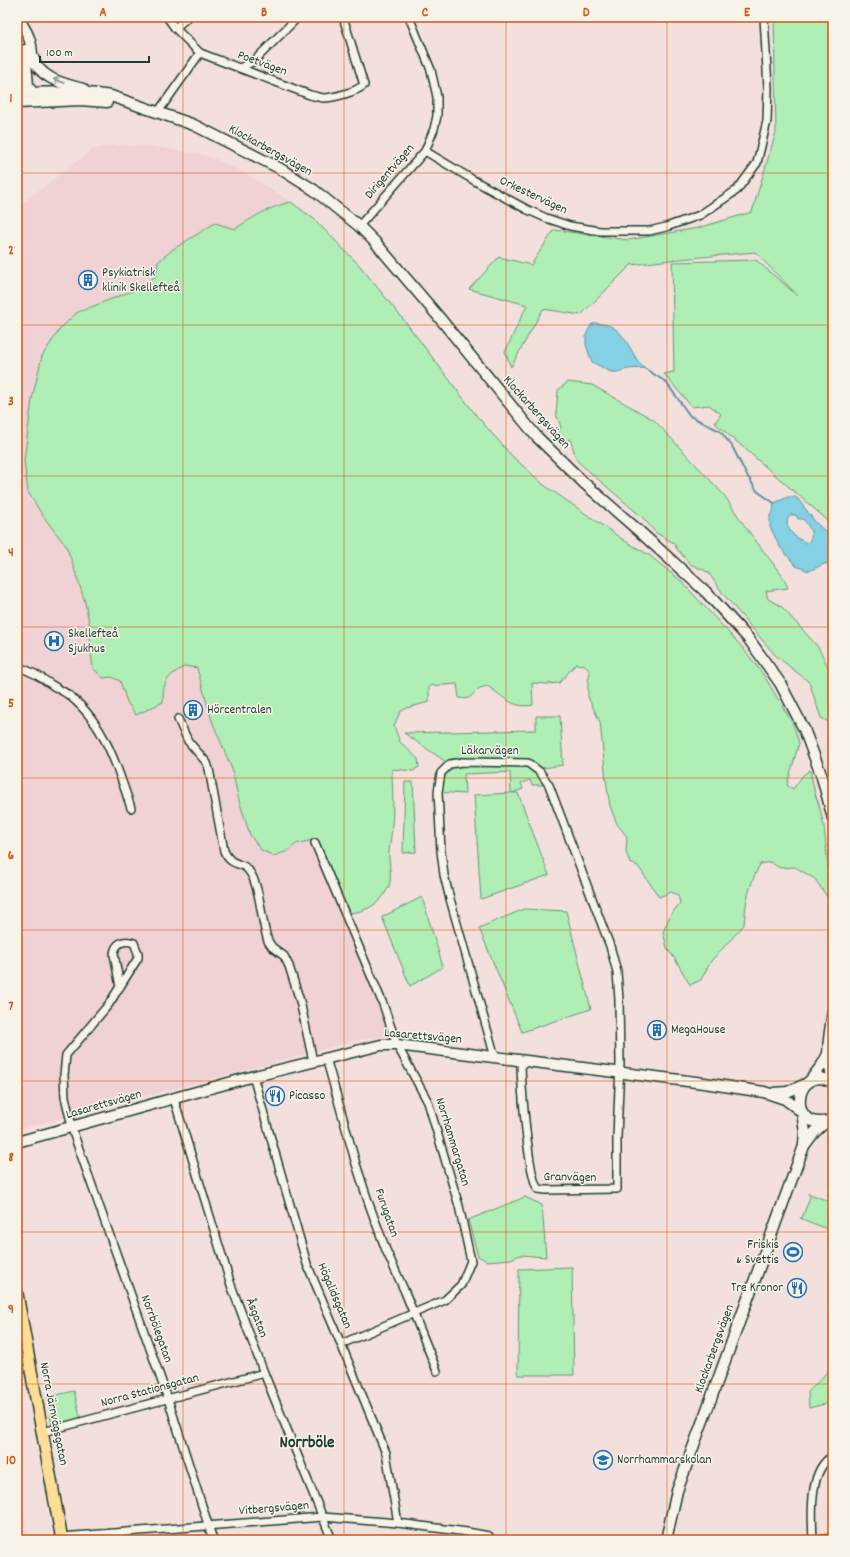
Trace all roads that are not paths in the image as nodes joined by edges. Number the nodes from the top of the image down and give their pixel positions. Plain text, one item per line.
1 (17, 17) edge
2 (167, 17) edge
3 (188, 17) edge
4 (298, 17) edge
5 (343, 17) edge
6 (410, 17) edge
7 (764, 17) edge
8 (175, 28) junction
9 (17, 29) edge
10 (200, 53) junction
11 (33, 58) junction
12 (240, 68) junction
13 (17, 93) edge
14 (110, 96) junction
15 (32, 97) junction
16 (17, 103) edge
17 (137, 105) junction
18 (158, 112) junction
19 (425, 151) junction
20 (359, 226) junction
21 (17, 667) edge
22 (178, 719) dead end
23 (131, 808) dead end
24 (833, 818) edge
25 (315, 843) dead end
26 (120, 987) junction
27 (833, 1011) edge
28 (397, 1045) junction
29 (828, 1054) junction
30 (495, 1057) junction
31 (326, 1058) junction
32 (521, 1060) junction
33 (313, 1061) junction
34 (620, 1073) junction
35 (253, 1076) junction
36 (833, 1078) edge
37 (808, 1082) junction
38 (833, 1083) edge
39 (764, 1092) junction
40 (174, 1099) junction
41 (802, 1111) junction
42 (830, 1120) edge
43 (72, 1128) junction
44 (17, 1142) edge
45 (804, 1146) junction
46 (17, 1294) edge
47 (414, 1313) junction
48 (342, 1344) junction
49 (438, 1371) dead end
50 (264, 1373) junction
51 (168, 1400) junction
52 (43, 1432) junction
53 (833, 1456) edge
54 (323, 1517) junction
55 (398, 1523) junction
56 (208, 1527) junction
57 (491, 1538) edge
58 (833, 1538) edge
59 (62, 1539) edge
60 (213, 1540) edge
61 (332, 1540) edge
62 (666, 1540) edge
63 (813, 1540) edge
64 (819, 1540) edge

1 - 11 main road
2 - 8 street, Poetvägen
3 - 8 street
4 - 12 street
5 - 12 street, Poetvägen
6 - 19 street, Dirigentvägen
7 - 19 street, Orkestervägen
8 - 10 street, Poetvägen
9 - 15 main road
10 - 12 street, Poetvägen
10 - 18 street
14 -> 11 main road
11 - 15 main road
13 - 15 main road, Klockarbergsvägen
14 - 15 main road, Klockarbergsvägen
14 - 17 main road, Klockarbergsvägen
15 - 16 main road, Klockarbergsvägen
15 - 17 main road, Klockarbergsvägen
17 - 18 main road, Klockarbergsvägen
18 - 20 main road, Klockarbergsvägen
19 - 20 street, Dirigentvägen
20 - 24 main road, Klockarbergsvägen
21 - 23 street
22 - 33 street
25 - 28 street, Norrhammargatan
26 - 26 street, Norrbölegatan
26 - 43 street, Norrbölegatan
27 - 29 main road
28 - 30 main road, Lasarettsvägen
28 - 31 main road, Lasarettsvägen
28 - 47 street, Norrhammargatan
29 - 36 main road
29 - 37 main road
30 - 32 main road, Lasarettsvägen
30 - 34 street, Läkarvägen
31 - 33 main road, Lasarettsvägen
31 - 47 street, Furugatan
32 - 34 main road, Lasarettsvägen
32 - 34 street, Granvägen
33 - 35 main road, Lasarettsvägen
34 - 39 main road, Lasarettsvägen
35 - 40 main road, Lasarettsvägen
35 - 48 street, Högalidsgatan
37 - 38 main road
37 - 39 main road, Lasarettsvägen
37 - 41 main road
39 - 41 main road, Lasarettsvägen
40 - 43 main road, Lasarettsvägen
40 - 50 street, Åsgatan
41 - 42 main road, Lasarettsvägen
41 - 45 main road
42 - 45 main road
43 - 44 main road, Lasarettsvägen
43 - 51 street, Norrbölegatan
45 - 62 main road, Klockarbergsvägen
46 - 52 main road, Norra Järnvägsgatan
47 - 48 street, Norrhammargatan
47 - 49 street, Furugatan
48 - 55 street, Högalidsgatan
50 - 51 street, Norra Stationsgatan
50 - 54 street, Åsgatan
51 - 52 street, Norra Stationsgatan
51 - 56 street, Norrbölegatan
52 - 59 main road, Norra Järnvägsgatan
53 - 63 street
54 - 55 street, Vitbergsvägen
54 - 56 street, Vitbergsvägen
54 - 61 street, Åsgatan
55 - 57 street, Vitbergsvägen
56 - 59 street, Vitbergsvägen
56 - 60 street, Norrbölegatan
58 - 64 street

